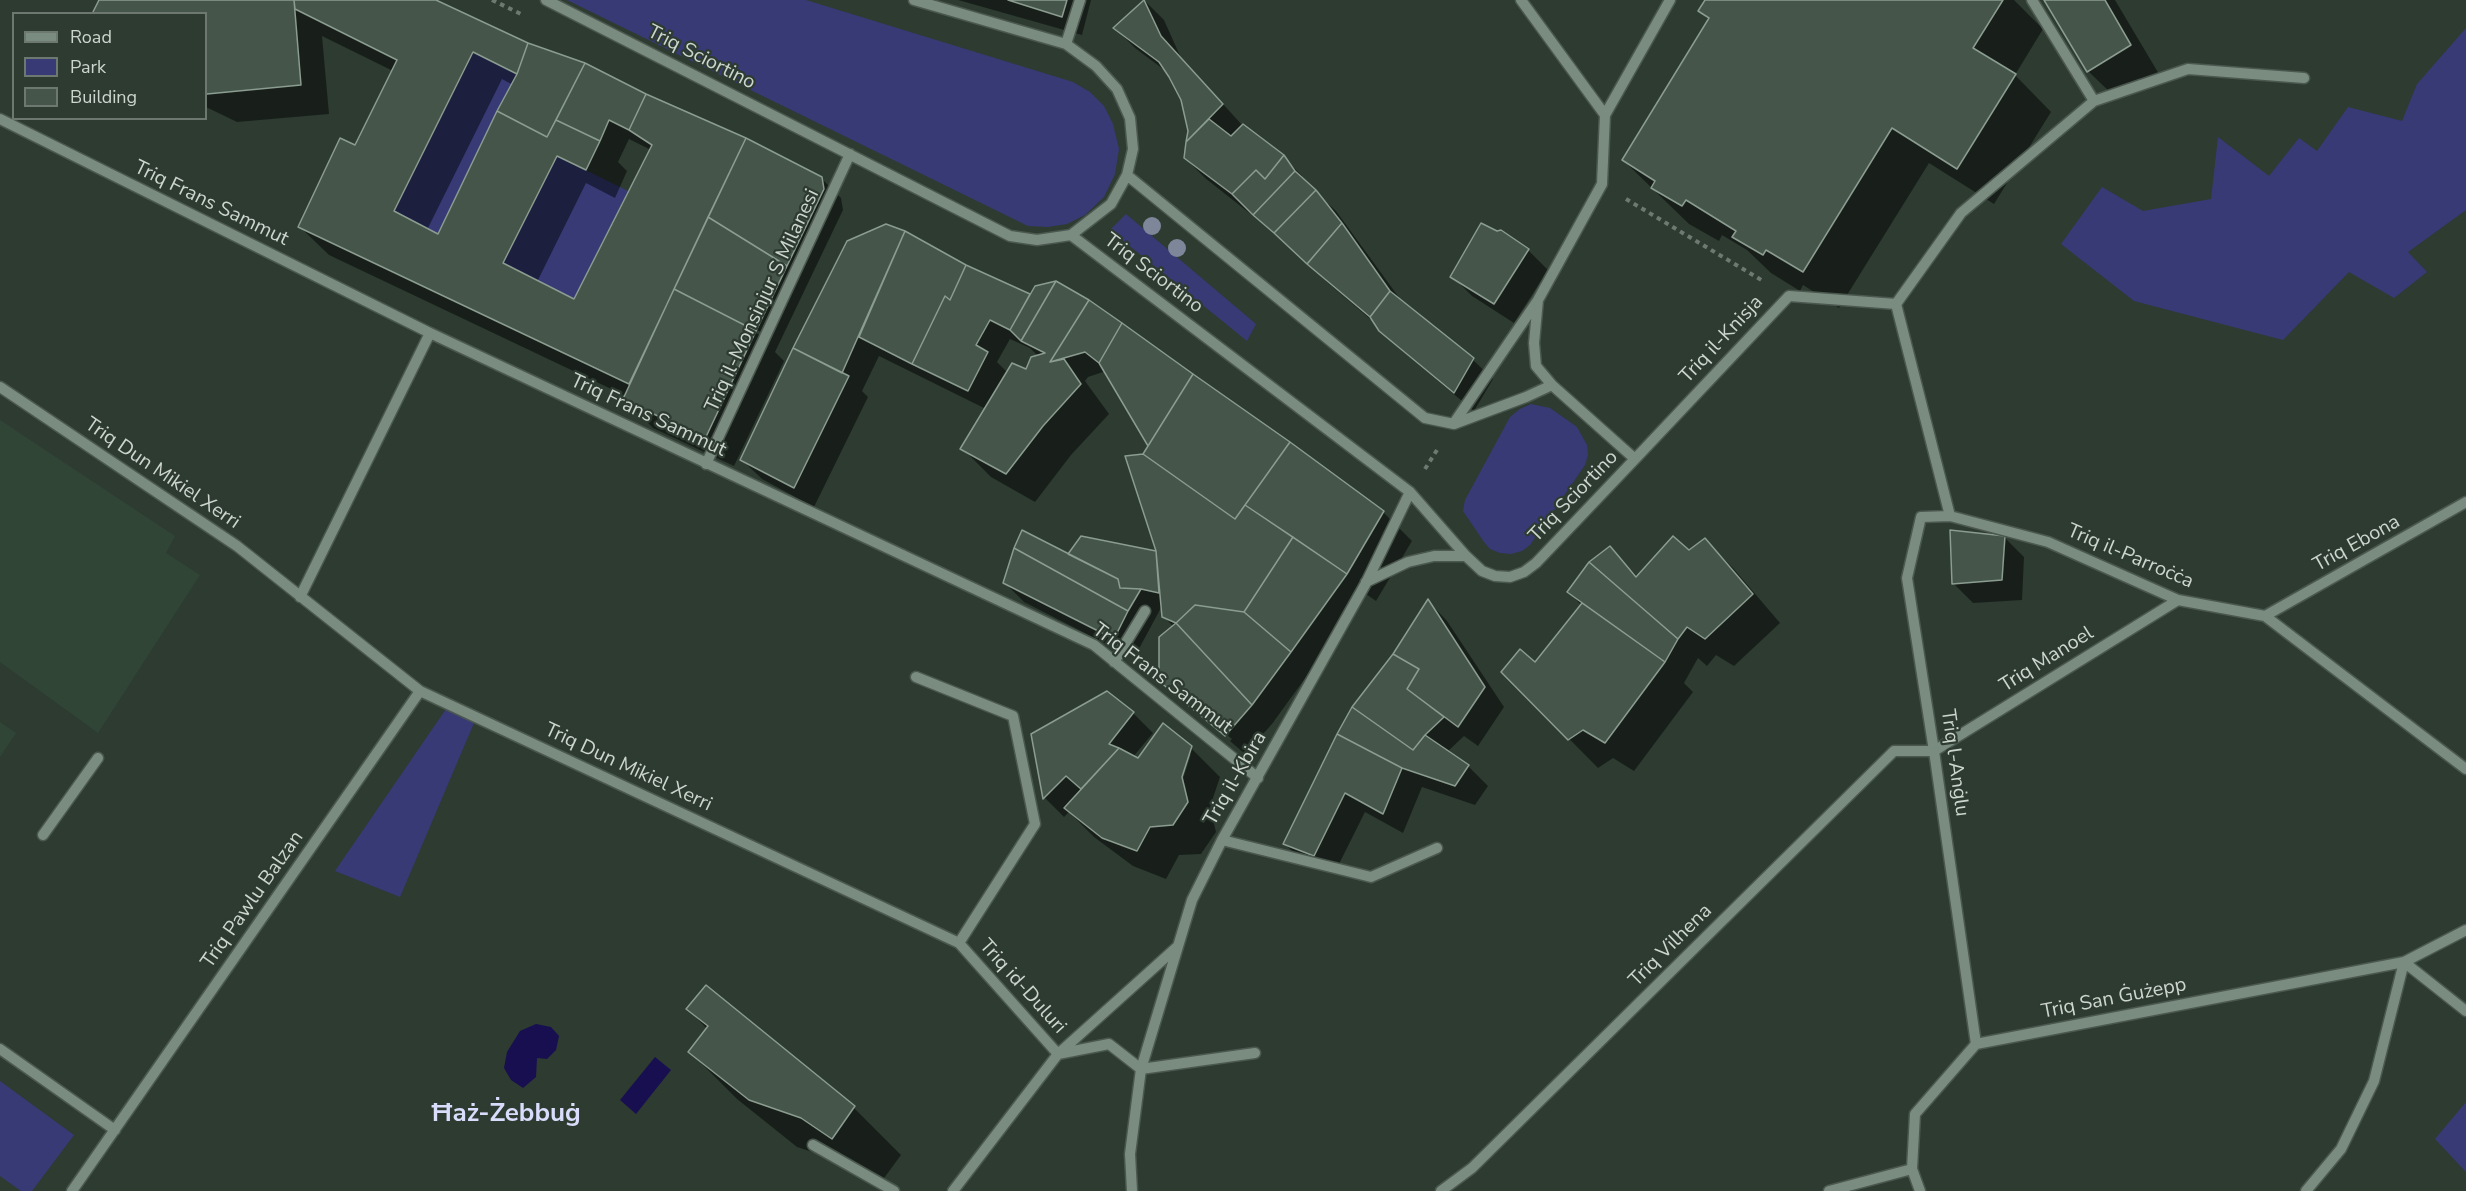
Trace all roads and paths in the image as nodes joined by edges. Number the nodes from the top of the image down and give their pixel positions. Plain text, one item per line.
1 (546, 0) edge
2 (914, 0) edge
3 (1080, 0) edge
4 (1521, 0) edge
5 (1670, 0) edge
6 (2032, 0) edge
7 (1066, 44) junction
8 (2304, 78) dead end
9 (2094, 102) junction
10 (1605, 115) junction
11 (0, 119) edge
12 (850, 154) junction
13 (1127, 175) junction
14 (1602, 184) junction
15 (1071, 235) junction
16 (1789, 296) junction
17 (1538, 300) junction
18 (1896, 304) junction
19 (430, 333) junction
20 (1552, 385) junction
21 (0, 387) edge
22 (1454, 424) junction
23 (1635, 459) junction
24 (706, 464) junction
25 (1410, 492) junction
26 (2466, 502) edge
27 (1950, 516) junction
28 (1466, 556) junction
29 (1366, 583) junction
30 (300, 597) junction
31 (2178, 600) junction
32 (1145, 611) dead end
33 (2265, 616) junction
34 (1114, 662) junction
35 (916, 678) dead end
36 (420, 691) junction
37 (1934, 751) junction
38 (98, 758) dead end
39 (2466, 769) edge
40 (1258, 778) junction
41 (43, 836) dead end
42 (1222, 840) junction
43 (1437, 848) dead end
44 (2466, 930) edge
45 (959, 943) junction
46 (1177, 947) junction
47 (2404, 962) junction
48 (2466, 1011) edge
49 (1976, 1044) junction
50 (0, 1049) edge
51 (1255, 1053) dead end
52 (1058, 1054) junction
53 (1141, 1069) junction
54 (115, 1130) junction
55 (813, 1145) dead end
56 (1911, 1169) junction
57 (72, 1191) edge
58 (894, 1191) edge
59 (952, 1191) edge
60 (1132, 1191) edge
61 (1441, 1191) edge
62 (1829, 1191) edge
63 (1920, 1191) edge
64 (2306, 1191) edge

1 - 12 street, Triq Sciortino
2 - 7 street, Triq Sciortino
3 - 7 street
4 - 10 street
5 - 10 street
6 - 9 street
7 - 13 street, Triq Sciortino
8 - 9 street
9 - 18 street
10 - 14 street
11 - 19 street, Triq Frans Sammut
12 - 15 street, Triq Sciortino
12 - 24 street, Triq il-Monsinjur S Milanesi
13 - 15 street, Triq Sciortino
13 - 22 street
14 - 16 path
14 - 17 street
15 - 25 street, Triq Sciortino
16 - 18 street, Triq il-Knisja
16 - 23 street, Triq il-Knisja
17 - 20 street, Triq Sciortino
17 - 22 street
18 - 27 street
19 - 24 street, Triq Frans Sammut
19 - 30 street
20 - 22 street
20 - 23 street, Triq Sciortino
21 - 30 street, Triq Dun Mikiel Xerri
22 - 25 path
23 - 28 street, Triq Sciortino
24 - 34 street, Triq Frans Sammut
25 - 28 street, Triq Sciortino
25 - 29 street, Triq il-Kbira
26 - 33 street, Triq Ebona
27 - 31 street, Triq il-Parroċċa
27 - 37 street, Triq l-Anġlu
28 - 29 street
29 - 40 street, Triq il-Kbira
30 - 36 street, Triq Dun Mikiel Xerri
31 - 33 street, Triq il-Parroċċa
31 - 37 street, Triq Manoel
32 - 34 street
33 - 39 street, Triq il-Parroċċa
34 - 40 street, Triq Frans Sammut
35 - 45 street
36 - 45 street, Triq Dun Mikiel Xerri
36 - 54 street, Triq Pawlu Balzan
37 - 49 street, Triq l-Anġlu
37 - 61 street, Triq Vilhena
38 - 41 street
40 - 42 street, Triq il-Kbira
42 - 43 street
42 - 46 street, Triq il-Kbira
44 - 47 street, Triq San Ġużepp
45 - 52 street, Triq id-Duluri
46 - 52 street
46 - 53 street, Triq il-Kbira
47 - 48 street
47 - 49 street, Triq San Ġużepp
47 - 64 street
49 - 56 street
50 - 54 street
51 - 53 street
52 - 53 street
52 - 59 street
53 - 60 street, Triq il-Kbira
54 - 57 street, Triq Pawlu Balzan
55 - 58 street
56 - 62 street
56 - 63 street

